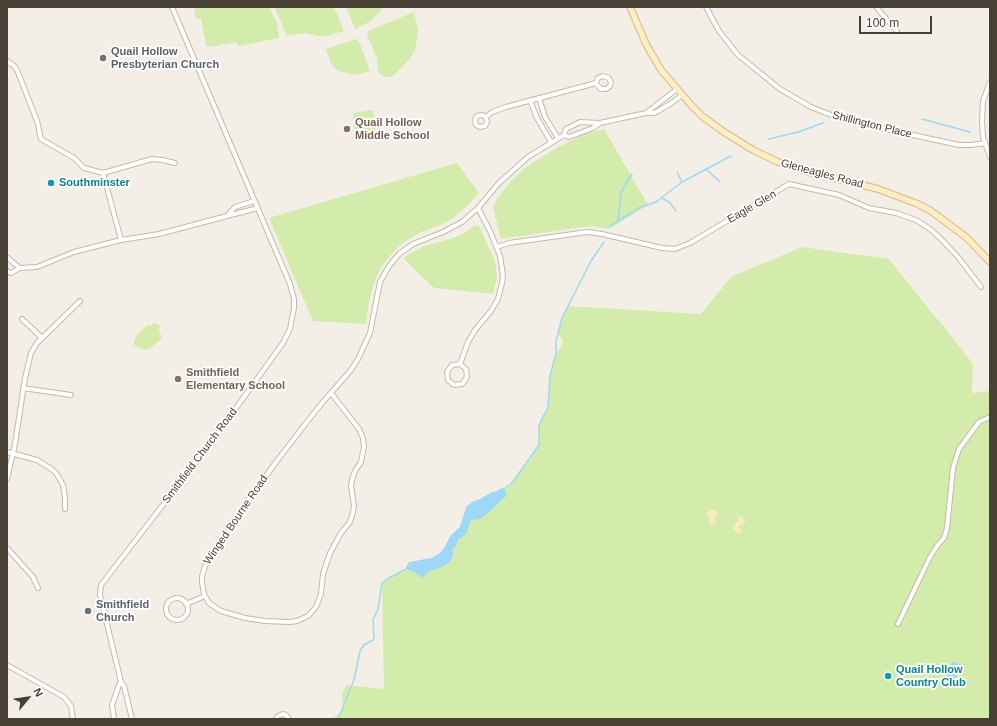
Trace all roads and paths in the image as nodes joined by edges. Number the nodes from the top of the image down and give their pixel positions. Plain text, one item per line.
1 (172, 7) edge
2 (630, 7) edge
3 (706, 7) edge
4 (876, 7) edge
5 (897, 32) dead end
6 (7, 62) edge
7 (990, 82) edge
8 (596, 83) dead end
9 (677, 89) junction
10 (682, 95) junction
11 (539, 98) junction
12 (530, 100) junction
13 (646, 113) junction
14 (486, 117) dead end
15 (600, 123) junction
16 (564, 135) junction
17 (558, 138) junction
18 (551, 142) junction
19 (985, 143) junction
20 (990, 157) edge
21 (175, 163) dead end
22 (103, 173) junction
23 (254, 201) junction
24 (258, 208) junction
25 (478, 208) junction
26 (227, 216) junction
27 (121, 240) junction
28 (497, 247) junction
29 (7, 257) edge
30 (990, 262) edge
31 (20, 268) junction
32 (7, 271) edge
33 (982, 286) dead end
34 (80, 301) dead end
35 (22, 319) dead end
36 (42, 338) junction
37 (460, 364) junction
38 (23, 388) junction
39 (331, 393) junction
40 (71, 395) dead end
41 (990, 417) edge
42 (7, 452) edge
43 (13, 453) junction
44 (7, 479) edge
45 (65, 509) dead end
46 (8, 552) edge
47 (38, 588) dead end
48 (205, 596) junction
49 (186, 604) junction
50 (898, 624) dead end
51 (7, 665) edge
52 (121, 682) junction
53 (73, 719) edge
54 (114, 719) edge
55 (132, 719) edge
56 (276, 719) edge
57 (289, 719) edge

1 - 23 street, Smithfield Church Road
2 - 9 street, Gleneagles Road
3 - 19 street, Shillington Place
4 - 5 street
6 - 22 street
7 - 19 street
8 - 11 street
9 - 10 street, Gleneagles Road
9 - 13 street, Winged Bourne Road
10 - 13 street, Winged Bourne Road
10 - 30 street, Gleneagles Road
11 - 12 street
11 - 17 street
12 - 14 street
12 - 18 street
13 - 15 street, Winged Bourne Road
15 - 16 street, Winged Bourne Road
15 - 16 street, Winged Bourne Road
16 - 17 street, Winged Bourne Road
17 - 18 street, Winged Bourne Road
18 - 25 street, Winged Bourne Road
19 - 20 street
21 - 22 street
22 - 27 street
23 - 24 street, Smithfield Church Road
23 - 26 street
24 - 26 street
24 - 52 street, Smithfield Church Road
25 - 28 street
25 - 39 street, Winged Bourne Road
26 - 27 street
27 - 31 street
28 - 33 street, Eagle Glen
28 - 37 street
29 - 31 street
31 - 32 street
34 - 36 street
35 - 36 street
36 - 38 street
37 - 37 street
38 - 40 street
38 - 43 street
39 - 48 street, Winged Bourne Road
39 - 48 street
41 - 50 street
42 - 43 street
43 - 44 street
43 - 45 street
46 - 47 street
48 - 49 street
49 - 49 street
51 - 53 street
52 - 54 street
52 - 55 street, Smithfield Church Road
56 - 57 street

